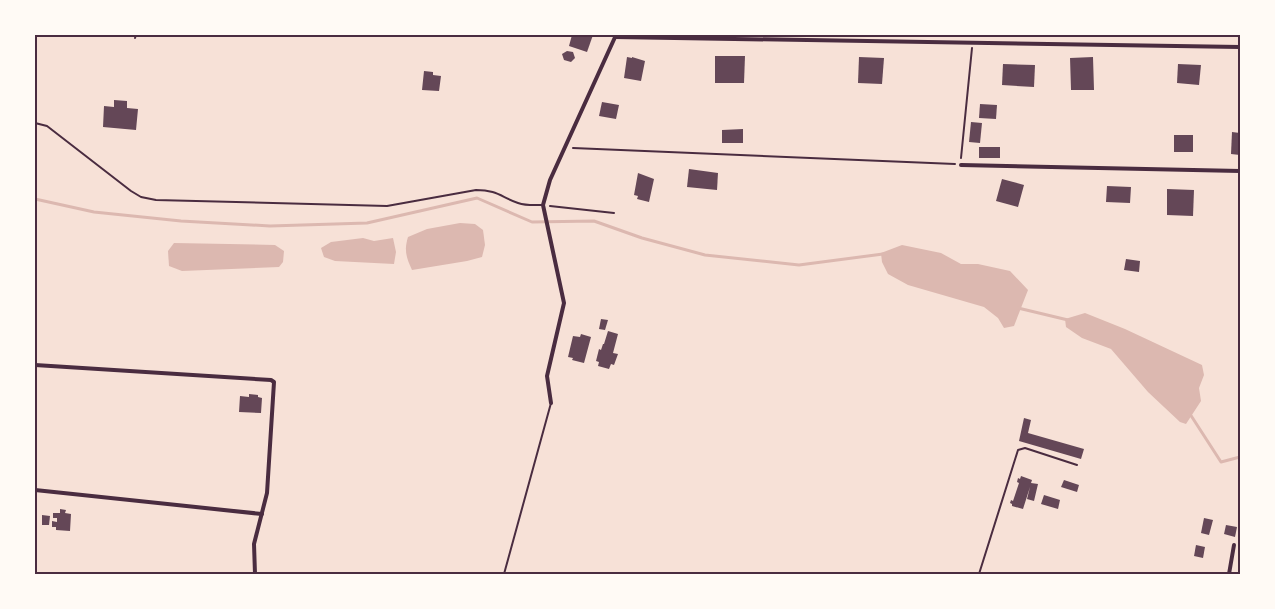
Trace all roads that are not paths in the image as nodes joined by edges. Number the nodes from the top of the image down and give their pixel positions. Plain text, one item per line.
1 (616, 36) edge
2 (1240, 47) edge
3 (35, 122) edge
4 (961, 165) road end
5 (1240, 171) edge
6 (543, 205) junction
7 (35, 365) edge
8 (551, 403) joint
9 (1077, 465) dead end
10 (35, 490) edge
11 (262, 514) junction
12 (1234, 545) joint
13 (1240, 546) edge
14 (255, 574) edge
15 (504, 574) edge
16 (979, 574) edge
17 (1229, 574) edge

1 - 2 street
1 - 6 street
3 - 6 lane
4 - 5 street
6 - 8 street
7 - 11 street
8 - 15 lane
9 - 16 lane
10 - 11 street
11 - 14 street
12 - 13 lane
12 - 17 street

